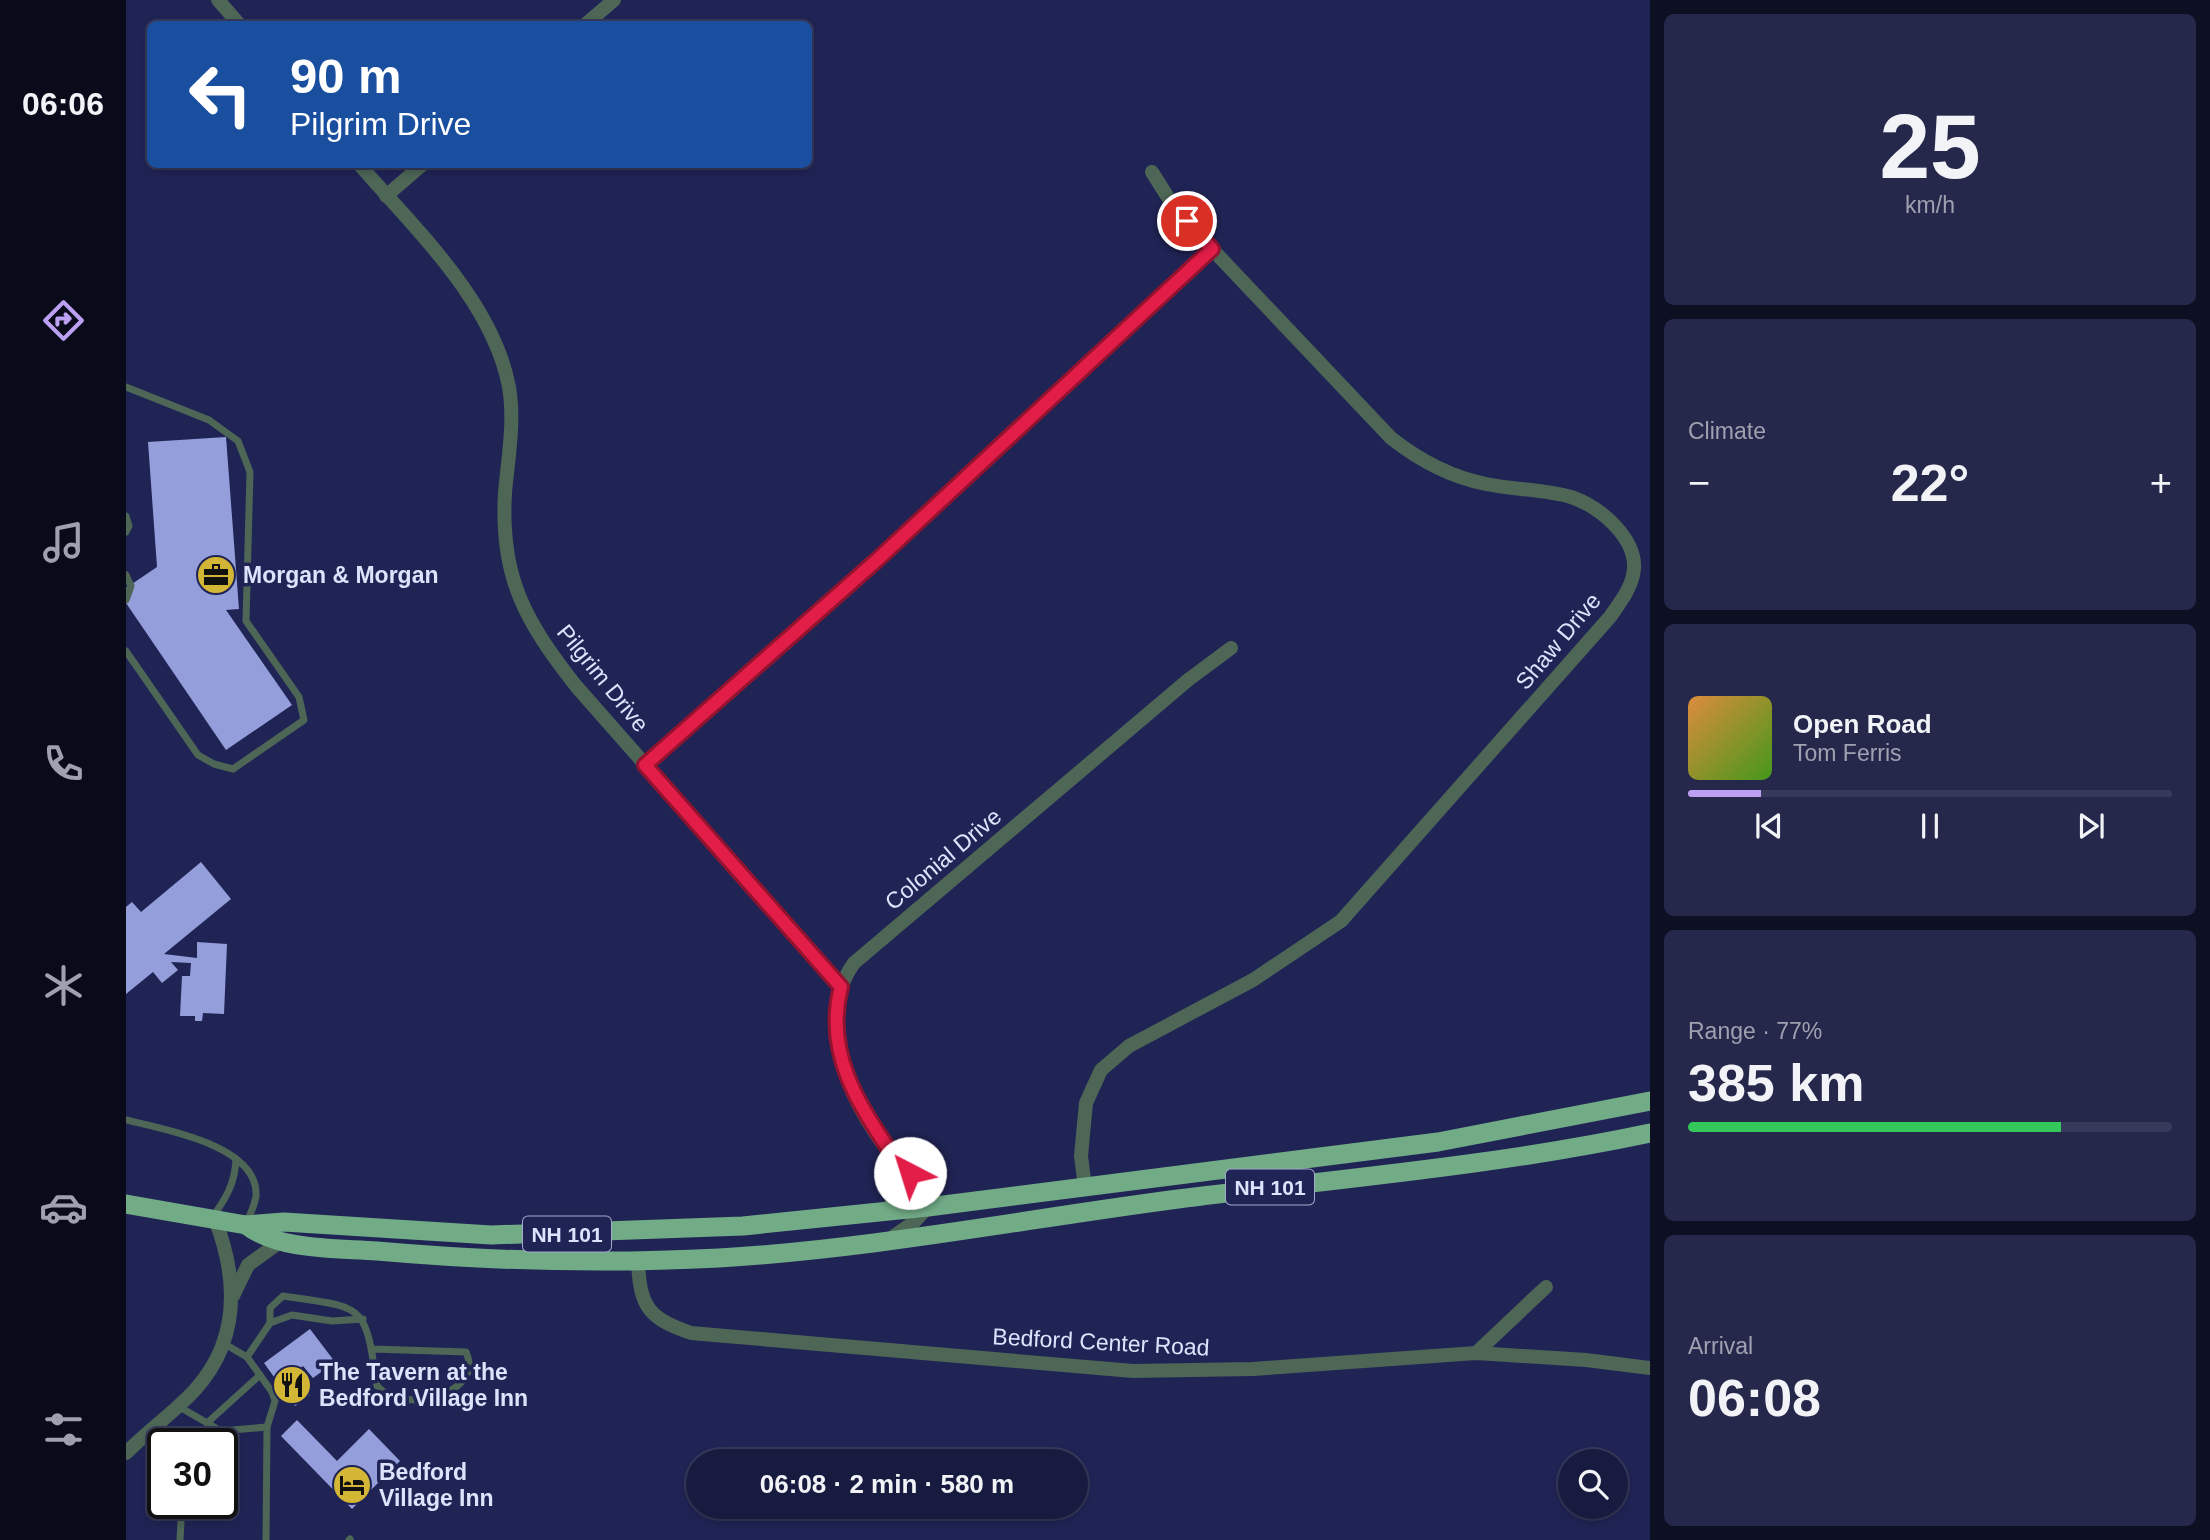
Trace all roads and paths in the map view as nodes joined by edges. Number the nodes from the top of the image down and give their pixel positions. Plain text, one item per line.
1 (218, 0) edge
2 (614, 0) edge
3 (236, 21) edge
4 (590, 21) edge
5 (362, 168) edge
6 (418, 168) edge
7 (1152, 172) dead end
8 (386, 196) junction
9 (1212, 249) junction
10 (126, 387) edge
11 (126, 516) edge
12 (126, 532) edge
13 (126, 575) edge
14 (126, 600) edge
15 (1231, 648) dead end
16 (126, 652) edge
17 (645, 765) junction
18 (841, 987) junction
19 (1650, 1101) edge
20 (126, 1120) edge
21 (1650, 1133) edge
22 (236, 1159) junction
23 (898, 1163) junction
24 (1085, 1187) junction
25 (126, 1204) edge
26 (928, 1207) junction
27 (887, 1212) junction
28 (213, 1219) junction
29 (246, 1225) junction
30 (890, 1239) junction
31 (281, 1241) junction
32 (638, 1261) junction
33 (1546, 1287) dead end
34 (233, 1297) junction
35 (363, 1319) junction
36 (270, 1323) junction
37 (223, 1343) junction
38 (372, 1349) junction
39 (1476, 1353) junction
40 (247, 1357) junction
41 (1650, 1368) edge
42 (260, 1375) junction
43 (178, 1406) junction
44 (207, 1423) junction
45 (267, 1427) junction
46 (215, 1428) edge
47 (238, 1429) edge
48 (126, 1452) edge
49 (181, 1519) edge
50 (180, 1540) edge
51 (267, 1540) edge

1 - 3 street
2 - 4 street
5 - 8 street, Pilgrim Drive
6 - 8 street
7 - 9 street, Shaw Drive
8 - 17 street, Pilgrim Drive
9 - 17 street
9 - 24 street, Shaw Drive
10 - 16 lane
11 - 12 lane
13 - 14 lane
15 - 18 street, Colonial Drive
17 - 18 street, Pilgrim Drive
18 - 23 street, Colonial Drive
19 - 24 highway, NH 101
20 - 22 lane
21 - 30 highway, NH 101
22 - 28 lane
22 - 29 lane
23 - 26 street, Colonial Drive
23 - 27 street
24 - 26 highway, NH 101
25 - 28 highway, NH 101
26 - 27 highway, NH 101
26 - 30 street
27 - 29 highway, NH 101
28 - 29 highway, NH 101
28 - 34 street
29 - 31 highway, NH 101
30 - 32 highway, NH 101
31 - 32 highway, NH 101
31 - 34 street
32 - 39 street, Bedford Center Road
33 - 39 street
34 - 37 street
35 - 36 lane
35 - 36 lane
35 - 38 lane
36 - 40 lane
37 - 40 lane
37 - 43 street
38 - 38 lane
39 - 41 street, Bedford Center Road
40 - 42 lane
42 - 44 lane
42 - 45 lane
43 - 44 lane
43 - 48 street
44 - 46 lane
45 - 47 lane
45 - 51 lane
49 - 50 lane

